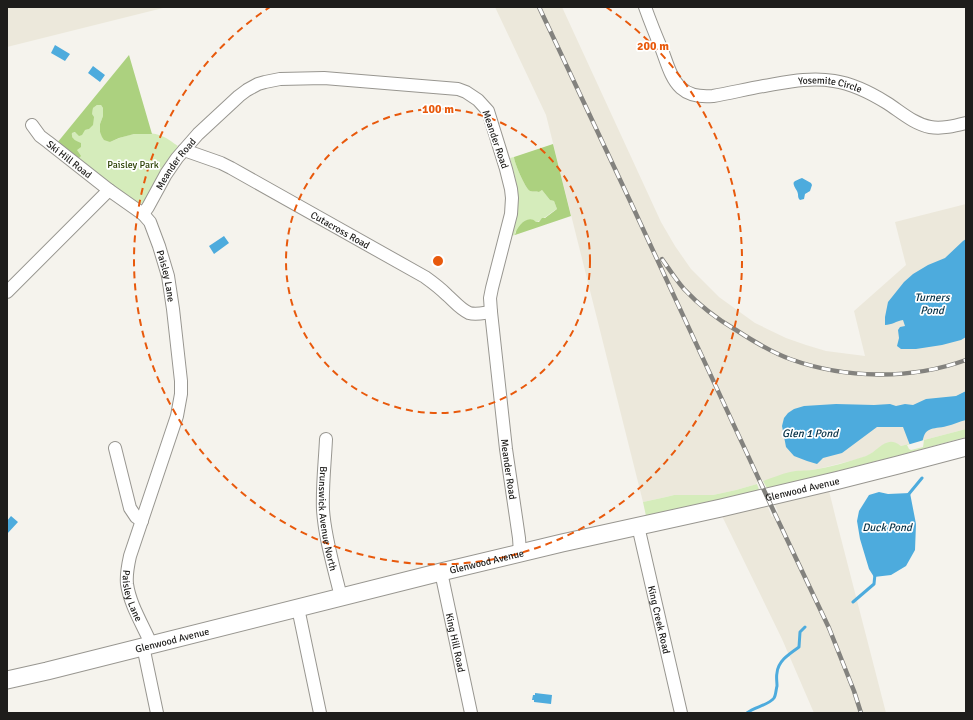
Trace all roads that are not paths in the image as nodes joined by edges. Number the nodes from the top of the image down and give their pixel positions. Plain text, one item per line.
1 (645, 7) edge
2 (966, 123) edge
3 (32, 126) dead end
4 (184, 150) junction
5 (109, 190) junction
6 (143, 214) junction
7 (7, 292) edge
8 (491, 312) junction
9 (326, 439) dead end
10 (966, 447) edge
11 (115, 448) dead end
12 (142, 521) junction
13 (638, 526) junction
14 (520, 553) junction
15 (441, 572) junction
16 (341, 597) junction
17 (298, 608) junction
18 (147, 645) junction
19 (7, 680) edge
20 (157, 713) edge
21 (320, 713) edge
22 (472, 713) edge
23 (681, 713) edge

1 - 2 street, Yosemite Circle
3 - 5 street, Ski Hill Road
4 - 6 street, Meander Road
4 - 8 street, Cutacross Road
4 - 8 street, Meander Road
5 - 6 street, Paisley Lane
5 - 7 street
6 - 12 street, Paisley Lane
8 - 14 street, Meander Road
9 - 16 street, Brunswick Avenue North
10 - 13 street, Glenwood Avenue
11 - 12 street
12 - 18 street, Paisley Lane
13 - 14 street, Glenwood Avenue
13 - 23 street, King Creek Road
14 - 15 street, Glenwood Avenue
15 - 16 street, Glenwood Avenue
15 - 22 street, King Hill Road
16 - 17 street, Glenwood Avenue
17 - 18 street, Glenwood Avenue
17 - 21 street
18 - 19 street, Glenwood Avenue
18 - 20 street, Paisley Lane

